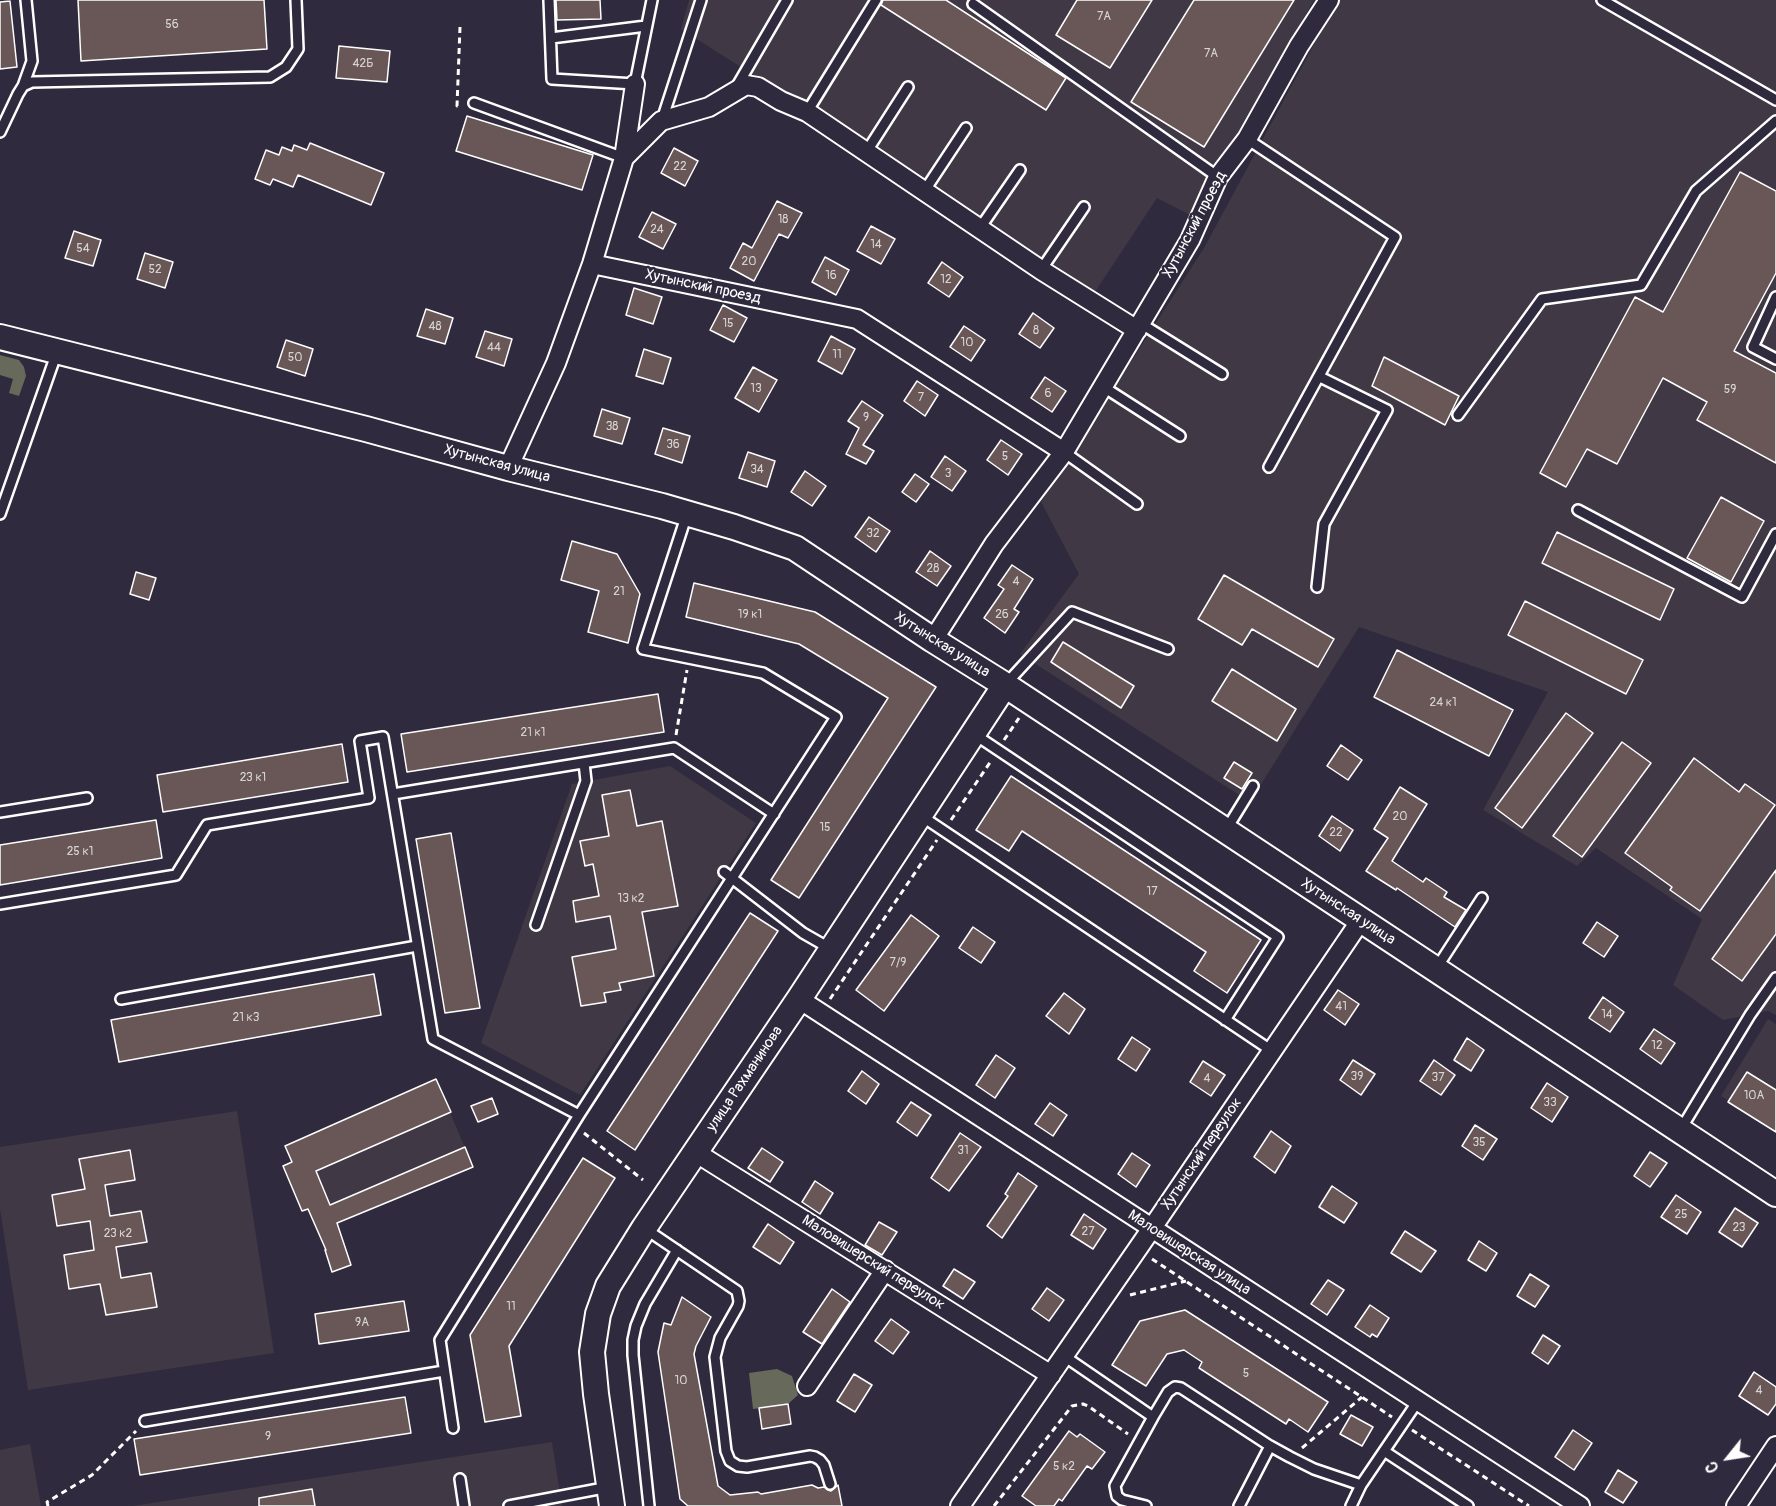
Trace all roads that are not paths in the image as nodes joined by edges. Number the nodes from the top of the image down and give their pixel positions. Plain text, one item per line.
1 (26, 0) edge
2 (296, 0) edge
3 (549, 0) edge
4 (652, 0) edge
5 (701, 0) edge
6 (786, 0) edge
7 (876, 0) edge
8 (1329, 0) edge
9 (1602, 0) edge
10 (973, 4) dead end
11 (646, 26) junction
12 (550, 38) junction
13 (635, 84) junction
14 (23, 86) junction
15 (908, 87) dead end
16 (733, 94) junction
17 (1776, 100) edge
18 (474, 102) road end
19 (807, 112) junction
20 (662, 121) junction
21 (1776, 121) edge
22 (966, 128) dead end
23 (0, 132) edge
24 (1247, 139) junction
25 (867, 151) junction
26 (624, 158) junction
27 (1020, 170) dead end
28 (1218, 177) junction
29 (925, 190) junction
30 (1084, 207) dead end
31 (980, 228) junction
32 (592, 264) junction
33 (1041, 270) junction
34 (1776, 297) edge
35 (1138, 326) junction
36 (0, 337) edge
37 (57, 352) junction
38 (1776, 359) edge
39 (1222, 374) dead end
40 (1320, 376) junction
41 (1102, 386) junction
42 (1458, 415) dead end
43 (1180, 436) dead end
44 (1064, 452) junction
45 (1269, 466) dead end
46 (508, 468) junction
47 (1137, 504) dead end
48 (1578, 510) dead end
49 (688, 513) junction
50 (0, 514) edge
51 (1776, 534) edge
52 (1317, 587) dead end
53 (933, 640) junction
54 (1168, 650) dead end
55 (1005, 685) junction
56 (974, 734) junction
57 (584, 763) junction
58 (1253, 786) dead end
59 (393, 794) junction
60 (87, 798) dead end
61 (0, 813) edge
62 (774, 814) junction
63 (920, 815) junction
64 (1226, 831) junction
65 (724, 872) dead end
66 (733, 878) junction
67 (1482, 898) dead end
68 (0, 904) edge
69 (1361, 920) junction
70 (536, 925) dead end
71 (417, 946) junction
72 (831, 949) junction
73 (1436, 970) junction
74 (1776, 978) edge
75 (121, 999) dead end
76 (799, 999) junction
77 (1226, 1020) junction
78 (1272, 1051) junction
79 (579, 1115) junction
80 (1680, 1131) junction
81 (695, 1152) junction
82 (1776, 1194) edge
83 (644, 1228) junction
84 (1152, 1228) junction
85 (677, 1250) junction
86 (885, 1270) junction
87 (1064, 1356) junction
88 (444, 1371) junction
89 (1051, 1375) junction
90 (807, 1386) dead end
91 (1418, 1401) junction
92 (1153, 1417) junction
93 (145, 1421) road end
94 (453, 1428) dead end
95 (1270, 1446) junction
96 (1776, 1446) edge
97 (1384, 1451) junction
98 (460, 1479) dead end
99 (830, 1484) dead end
100 (1361, 1485) junction
101 (611, 1497) edge
102 (1571, 1504) edge
103 (464, 1506) edge
104 (509, 1506) edge
105 (649, 1506) edge
106 (960, 1506) edge
107 (1146, 1506) edge
108 (1239, 1506) edge
109 (1351, 1506) edge
110 (1467, 1506) edge
111 (1736, 1506) edge

1 - 14 lane
2 - 14 lane
3 - 12 lane
4 - 11 lane
5 - 20 lane
6 - 16 lane
7 - 19 lane
8 - 24 street, Хутынский проезд
9 - 17 lane
10 - 28 lane
11 - 12 lane
11 - 13 lane
12 - 13 lane
13 - 26 street
14 - 23 lane
15 - 25 lane
16 - 19 street
16 - 20 street
18 - 26 lane
19 - 25 street
20 - 26 street
21 - 42 lane
22 - 29 lane
24 - 28 street, Хутынский проезд
24 - 40 lane
25 - 29 street
26 - 32 street
27 - 31 lane
28 - 35 street, Хутынский проезд
29 - 31 street
30 - 33 lane
31 - 33 street
32 - 44 street, Хутынский проезд
32 - 46 street
33 - 35 street
34 - 38 lane
35 - 39 lane
35 - 41 street, Хутынский проезд
36 - 37 street, Хутынская улица
37 - 46 street, Хутынская улица
37 - 50 lane
40 - 45 lane
40 - 52 lane
41 - 43 lane
41 - 44 street, Хутынский проезд
44 - 47 lane
44 - 53 street, Хутынский проезд
46 - 49 street, Хутынская улица
48 - 51 lane
49 - 53 street, Хутынская улица
49 - 62 lane
53 - 55 street, Хутынская улица
54 - 55 lane
55 - 56 street, улица Рахманинова
55 - 64 street, Хутынская улица
56 - 63 street, улица Рахманинова
56 - 77 lane
57 - 59 lane
57 - 62 lane
57 - 70 lane
58 - 64 lane
59 - 68 lane
59 - 71 lane
60 - 61 lane
62 - 66 lane
63 - 72 street, улица Рахманинова
63 - 77 lane
64 - 69 street, Хутынская улица
65 - 66 lane
66 - 72 lane
66 - 79 lane
67 - 73 lane
69 - 73 street, Хутынская улица
69 - 78 street, Хутынский переулок
71 - 75 lane
71 - 79 lane
72 - 76 street, улица Рахманинова
73 - 80 street, Хутынская улица
74 - 80 lane
76 - 81 street, улица Рахманинова
76 - 84 street, Маловишерская улица
77 - 78 lane
78 - 84 street, Хутынский переулок
79 - 88 lane
80 - 82 street, Хутынская улица
81 - 83 street, улица Рахманинова
81 - 86 street, Маловишерский переулок
83 - 85 lane
83 - 101 street, улица Рахманинова
84 - 87 street, Хутынский переулок
84 - 91 street, Маловишерская улица
85 - 99 lane
85 - 105 lane
86 - 89 street, Маловишерский переулок
86 - 90 street
87 - 89 street, Хутынский переулок
87 - 92 lane
88 - 93 lane
88 - 94 lane
89 - 106 street, Хутынский переулок
91 - 97 lane
91 - 102 street, Маловишерская улица
92 - 95 lane
92 - 107 lane
95 - 100 lane
95 - 108 lane
96 - 111 street
97 - 100 lane
97 - 110 lane
98 - 103 lane
100 - 109 lane
101 - 104 lane

